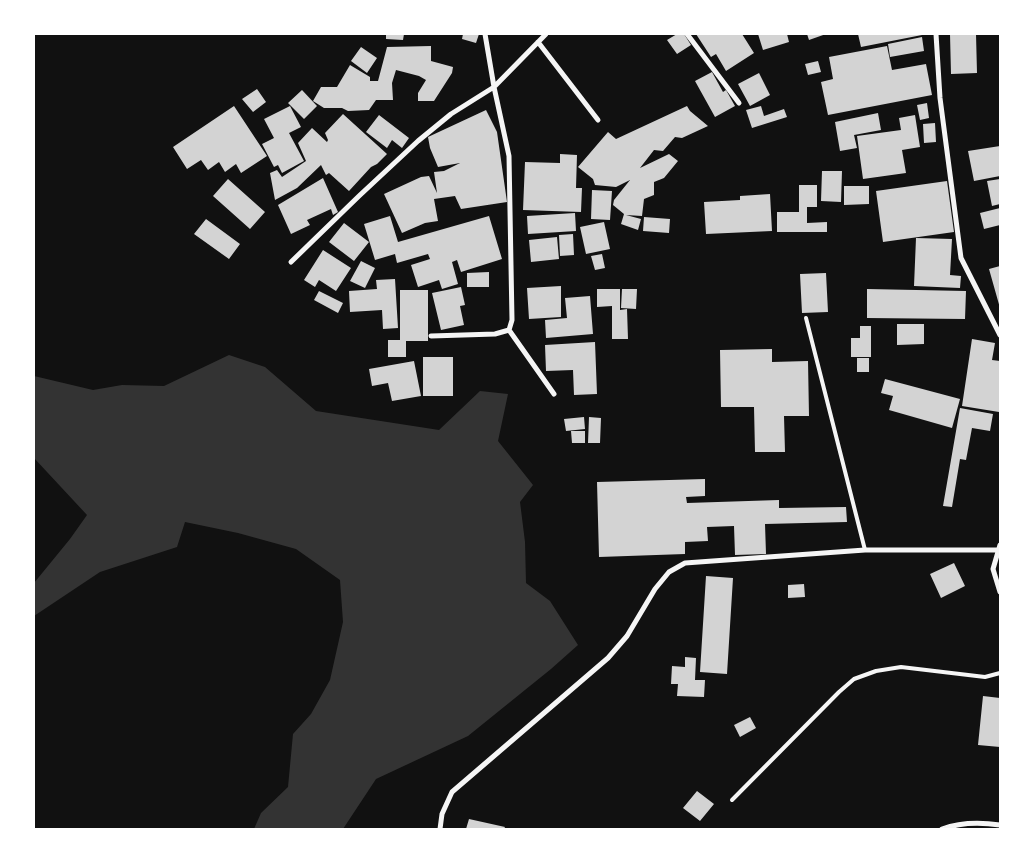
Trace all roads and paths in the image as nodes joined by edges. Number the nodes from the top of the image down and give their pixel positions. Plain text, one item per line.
1 (485, 34) edge
2 (546, 34) edge
3 (687, 34) edge
4 (936, 34) edge
5 (538, 42) junction
6 (494, 87) junction
7 (739, 103) dead end
8 (598, 120) dead end
9 (292, 262) dead end
10 (806, 318) dead end
11 (509, 330) junction
12 (1000, 335) edge
13 (431, 336) dead end
14 (554, 394) dead end
15 (999, 547) edge
16 (865, 550) junction
17 (1000, 592) edge
18 (1000, 673) edge
19 (732, 800) dead end
20 (1000, 825) edge
21 (440, 829) edge
22 (942, 829) edge

1 - 6 street
2 - 5 street
3 - 7 street
4 - 12 street
5 - 6 street
5 - 8 street
6 - 9 street
6 - 11 street
10 - 16 lane
11 - 13 street
11 - 14 street
15 - 16 street
15 - 17 street
16 - 21 street
18 - 19 lane
20 - 22 street

